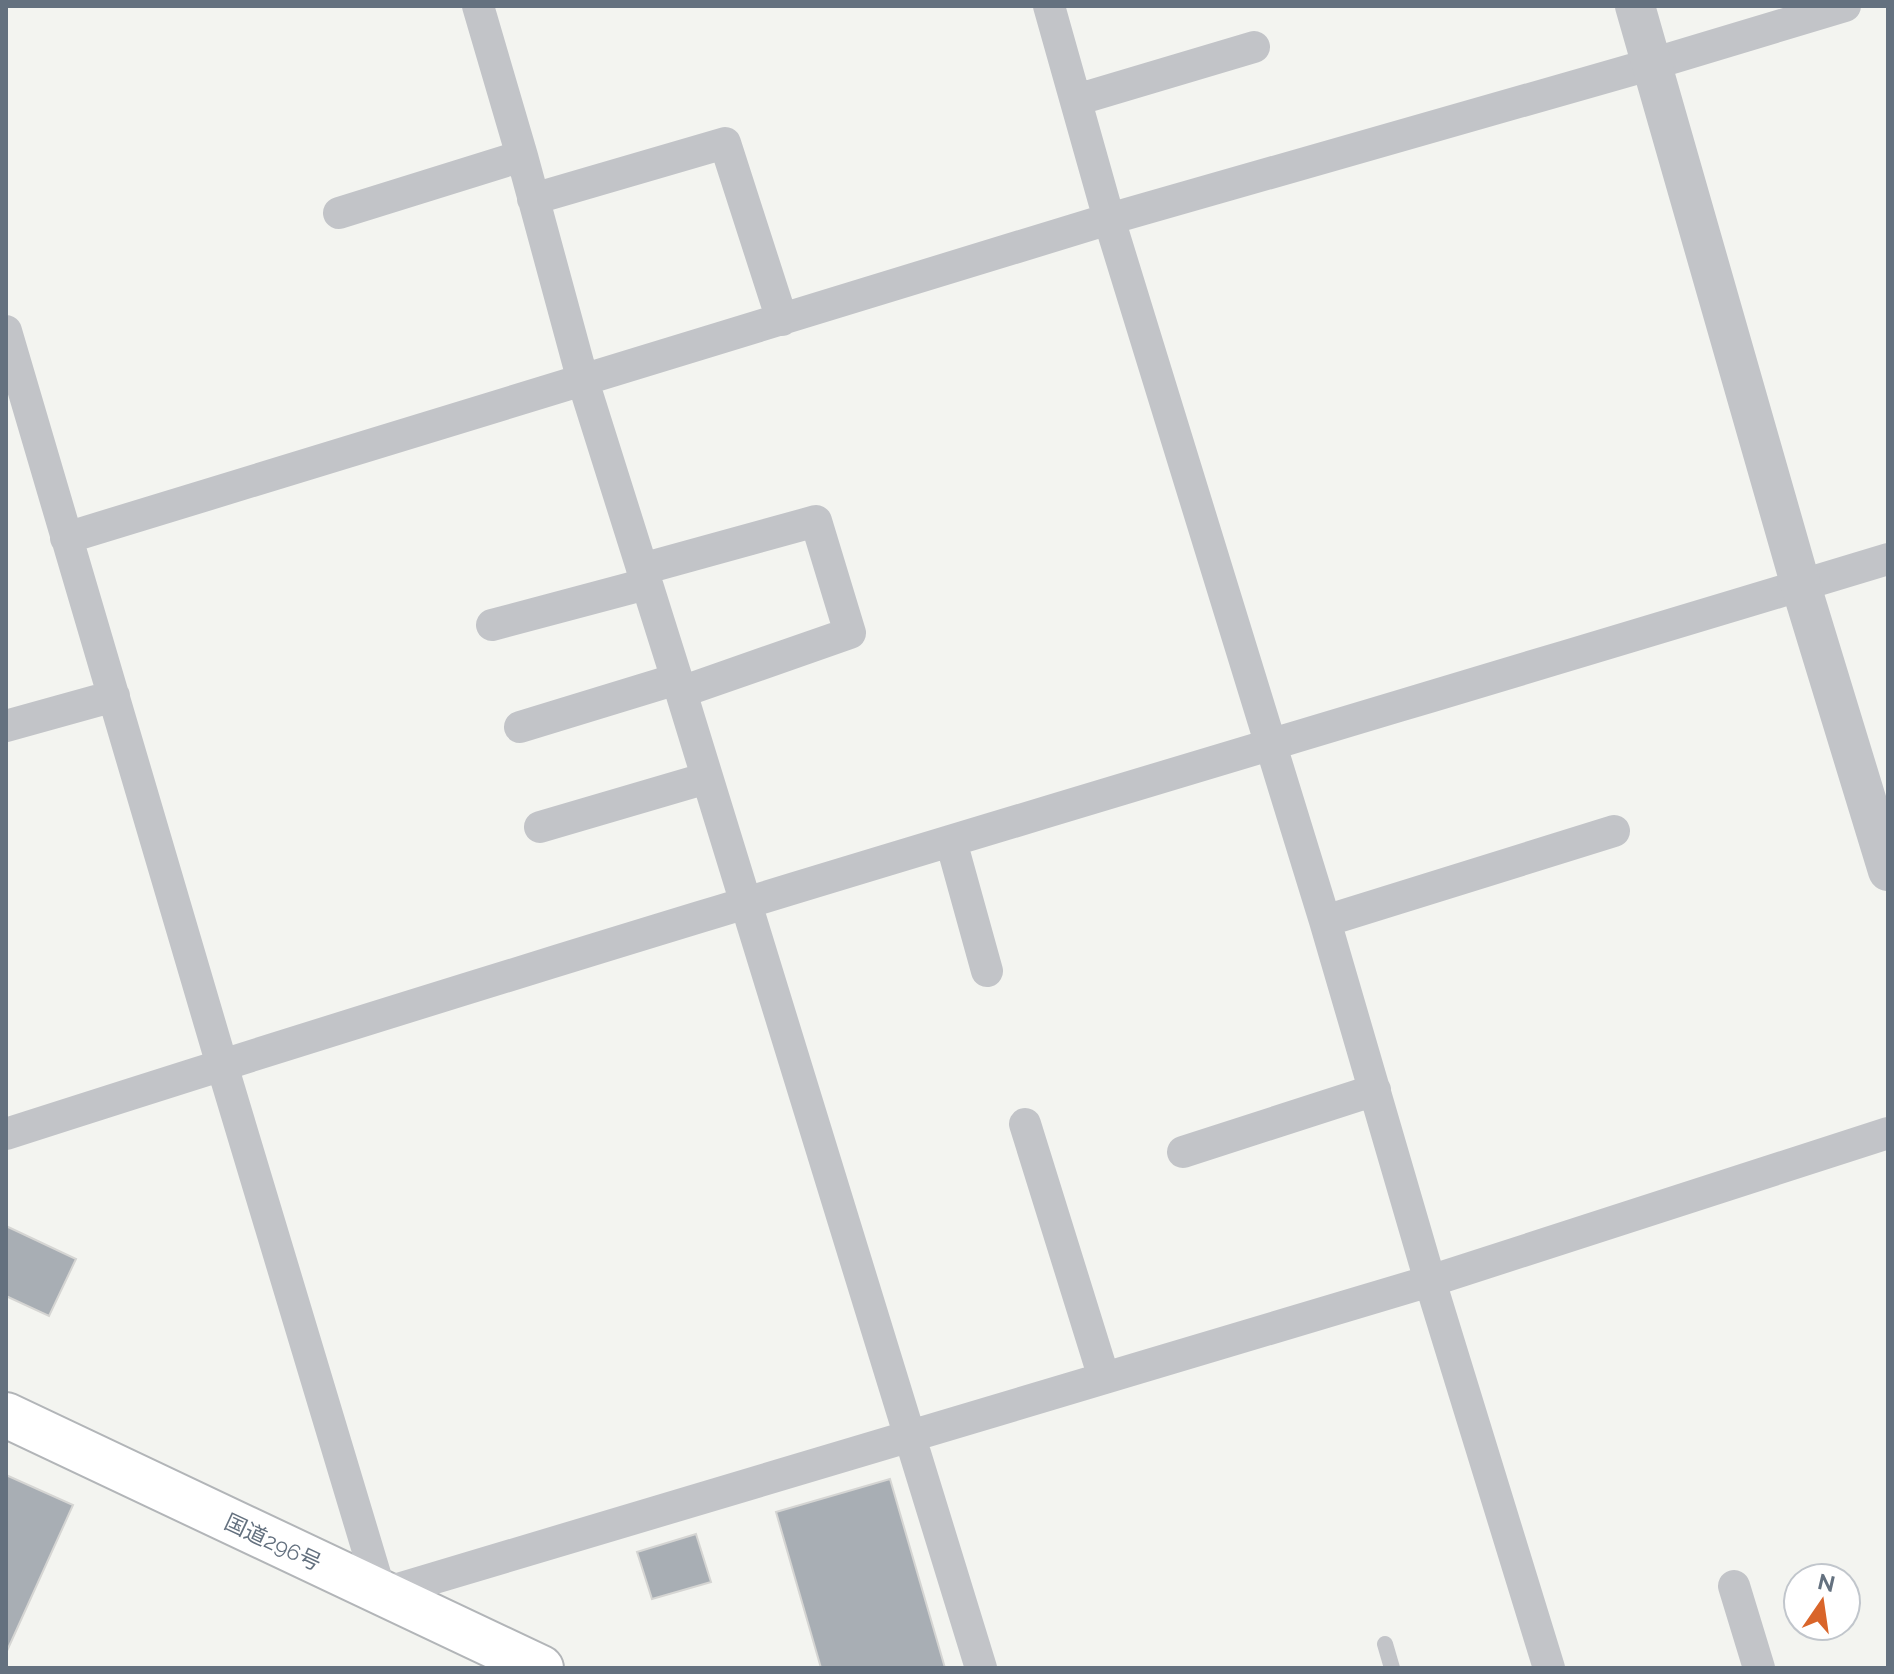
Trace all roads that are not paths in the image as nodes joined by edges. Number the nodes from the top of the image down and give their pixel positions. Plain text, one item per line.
1 (478, 6) edge
2 (1049, 6) edge
3 (1635, 6) edge
4 (1845, 6) edge
5 (1254, 47) dead end
6 (1652, 64) junction
7 (1076, 100) junction
8 (522, 156) junction
9 (533, 199) junction
10 (339, 213) dead end
11 (1109, 219) junction
12 (782, 320) junction
13 (6, 331) edge
14 (583, 381) junction
15 (66, 538) junction
16 (1888, 559) edge
17 (644, 577) junction
18 (1801, 586) junction
19 (492, 625) dead end
20 (679, 686) junction
21 (114, 696) junction
22 (6, 726) edge
23 (520, 727) dead end
24 (1270, 744) junction
25 (707, 778) junction
26 (540, 827) dead end
27 (1614, 831) dead end
28 (951, 841) junction
29 (1888, 871) edge
30 (745, 903) junction
31 (1325, 921) junction
32 (987, 971) dead end
33 (222, 1065) junction
34 (1375, 1090) junction
35 (1025, 1124) dead end
36 (1888, 1133) edge
37 (6, 1134) edge
38 (1183, 1152) dead end
39 (1430, 1281) junction
40 (1104, 1378) junction
41 (6, 1415) edge
42 (910, 1436) junction
43 (1734, 1586) dead end
44 (381, 1594) junction
45 (1385, 1644) dead end
46 (541, 1668) edge
47 (981, 1668) edge
48 (1392, 1668) edge
49 (1549, 1668) edge
50 (1759, 1668) edge

1 - 8 street
2 - 7 street
3 - 6 street
4 - 6 street
5 - 7 street
6 - 11 street
6 - 18 street
7 - 11 street
8 - 9 street
8 - 10 street
9 - 12 street
9 - 14 street
11 - 12 street
11 - 24 street
12 - 14 street
13 - 15 street
14 - 15 street
14 - 17 street
15 - 21 street
16 - 18 street
17 - 19 street
17 - 20 street
17 - 20 street
18 - 24 street
18 - 29 street
20 - 23 street
20 - 25 street
21 - 22 street
21 - 33 street
24 - 28 street
24 - 31 street
25 - 26 street
25 - 30 street
27 - 31 street
28 - 30 street
28 - 32 street
30 - 33 street
30 - 42 street
31 - 34 street
33 - 37 street
33 - 44 street
34 - 38 street
34 - 39 street
35 - 40 street
36 - 39 street
39 - 40 street
39 - 49 street
40 - 42 street
41 - 44 highway, 国道296号
42 - 44 street
42 - 47 street
43 - 50 street
44 - 46 highway, 国道296号
45 - 48 lane

